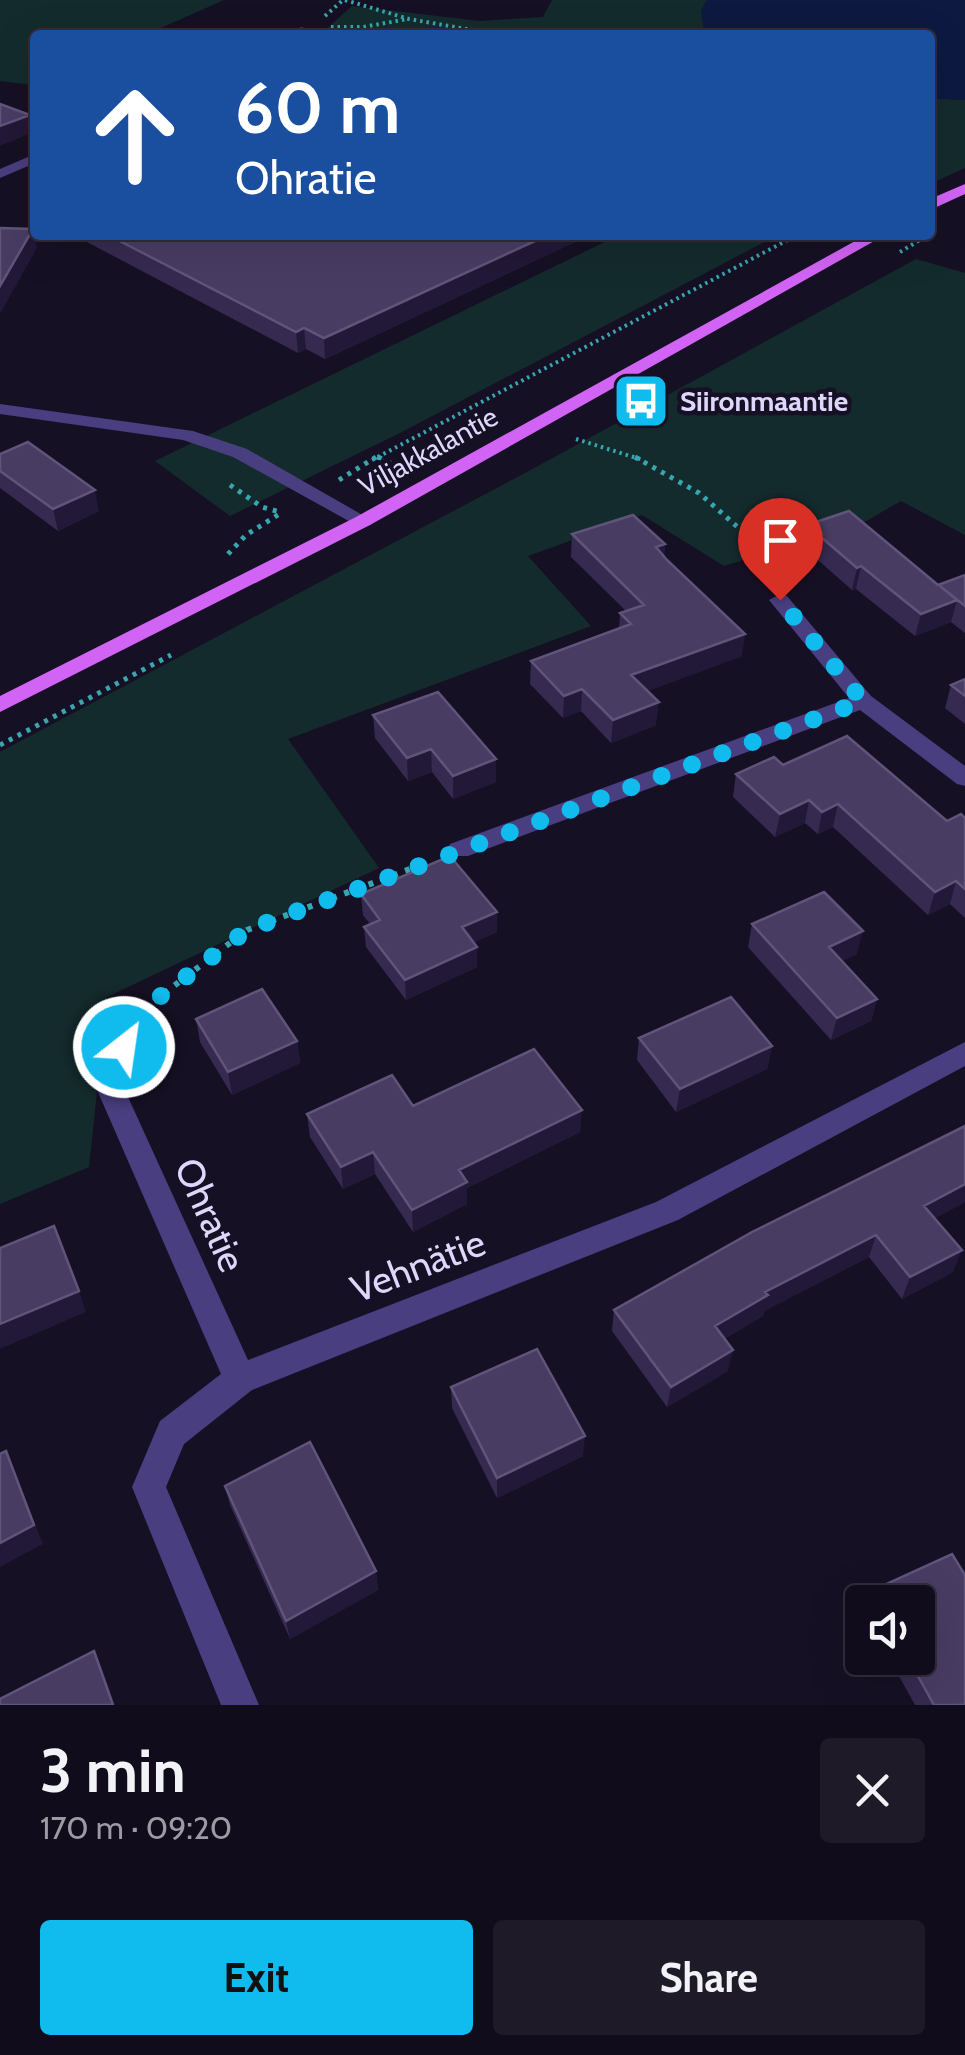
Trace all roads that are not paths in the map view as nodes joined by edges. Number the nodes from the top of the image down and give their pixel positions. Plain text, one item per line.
1 (30, 160) edge
2 (0, 174) edge
3 (965, 188) edge
4 (935, 203) edge
5 (867, 240) edge
6 (0, 409) edge
7 (362, 520) junction
8 (780, 600) road end
9 (863, 701) junction
10 (0, 706) edge
11 (965, 778) edge
12 (458, 850) road end
13 (965, 1054) edge
14 (108, 1083) road end
15 (240, 1379) junction
16 (240, 1705) edge

1 - 2 street
3 - 4 main road
5 - 7 main road, Viljakkalantie
6 - 7 street
7 - 10 main road, Viljakkalantie
8 - 9 street
9 - 11 street
9 - 12 street
13 - 15 street, Vehnätie
14 - 15 street, Ohratie
15 - 16 street, Vehnätie

